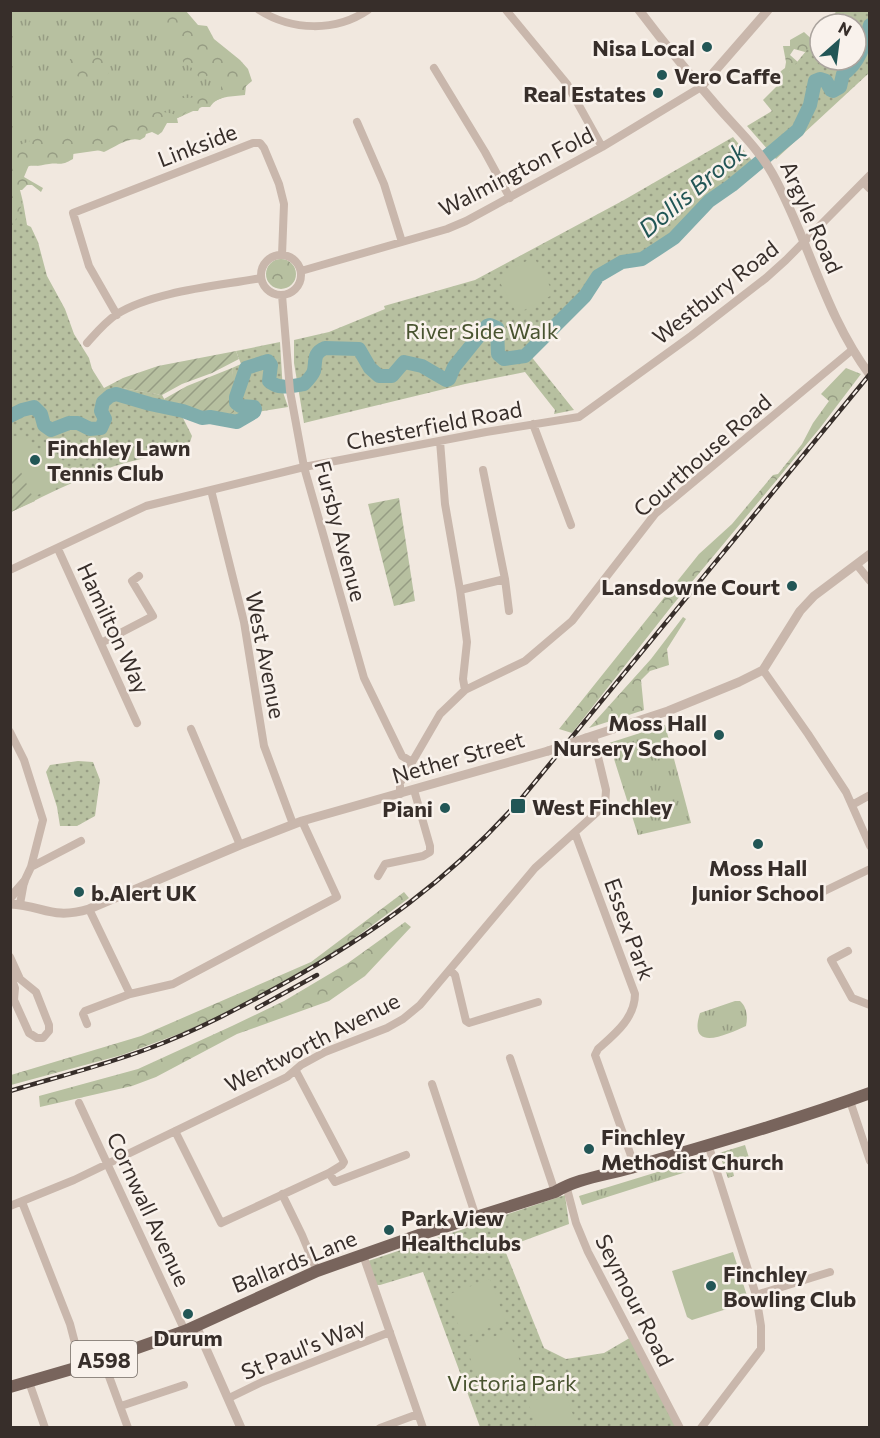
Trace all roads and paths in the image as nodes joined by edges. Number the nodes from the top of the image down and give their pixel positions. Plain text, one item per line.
1 (259, 10) edge
2 (368, 10) edge
3 (506, 10) edge
4 (639, 10) edge
5 (768, 10) edge
6 (434, 68) dead end
7 (701, 87) junction
8 (357, 122) dead end
9 (602, 147) junction
10 (870, 175) edge
11 (863, 182) junction
12 (870, 189) edge
13 (510, 198) junction
14 (402, 242) junction
15 (804, 242) junction
16 (282, 255) junction
17 (301, 270) junction
18 (261, 278) junction
19 (282, 295) junction
20 (117, 315) junction
21 (87, 343) dead end
22 (852, 350) junction
23 (870, 375) edge
24 (570, 418) joint
25 (533, 424) junction
26 (440, 441) junction
27 (304, 467) junction
28 (483, 470) dead end
29 (211, 490) junction
30 (571, 525) dead end
31 (58, 549) junction
32 (870, 554) edge
33 (857, 565) junction
34 (10, 570) edge
35 (139, 576) dead end
36 (505, 579) junction
37 (870, 581) edge
38 (460, 590) junction
39 (509, 611) dead end
40 (101, 643) junction
41 (763, 670) junction
42 (465, 690) junction
43 (137, 723) dead end
44 (190, 729) dead end
45 (10, 732) edge
46 (589, 737) junction
47 (412, 762) junction
48 (414, 790) junction
49 (400, 794) junction
50 (870, 795) edge
51 (852, 805) junction
52 (297, 823) junction
53 (575, 833) junction
54 (81, 842) dead end
55 (240, 845) junction
56 (870, 846) edge
57 (31, 867) junction
58 (870, 869) edge
59 (378, 876) dead end
60 (24, 882) junction
61 (10, 898) edge
62 (810, 898) dead end
63 (15, 904) edge
64 (89, 909) junction
65 (848, 951) dead end
66 (10, 957) edge
67 (450, 970) junction
68 (10, 974) edge
69 (130, 994) junction
70 (538, 1002) dead end
71 (870, 1005) edge
72 (87, 1024) dead end
73 (510, 1058) dead end
74 (296, 1071) junction
75 (432, 1084) dead end
76 (870, 1093) edge
77 (849, 1101) junction
78 (79, 1103) dead end
79 (176, 1131) junction
80 (708, 1144) junction
81 (406, 1155) dead end
82 (870, 1161) edge
83 (108, 1164) junction
84 (635, 1167) junction
85 (329, 1173) junction
86 (566, 1185) junction
87 (555, 1192) junction
88 (282, 1194) junction
89 (22, 1202) junction
90 (10, 1206) edge
91 (476, 1217) junction
92 (363, 1256) junction
93 (317, 1271) junction
94 (830, 1272) dead end
95 (756, 1295) junction
96 (191, 1328) junction
97 (390, 1332) junction
98 (103, 1360) junction
99 (81, 1366) junction
100 (29, 1382) junction
101 (184, 1385) dead end
102 (10, 1387) edge
103 (229, 1398) junction
104 (121, 1406) junction
105 (418, 1414) junction
106 (45, 1428) edge
107 (128, 1428) edge
108 (241, 1428) edge
109 (380, 1428) edge
110 (423, 1428) edge
111 (681, 1428) edge
112 (701, 1428) edge

1 - 2 street
3 - 9 street
4 - 7 street, Argyle Road
5 - 7 street
6 - 13 street
7 - 9 street, Walmington Fold
7 - 15 street, Argyle Road
8 - 14 street
9 - 13 street, Walmington Fold
10 - 11 street, Westbury Road
11 - 12 street
11 - 15 street, Westbury Road
13 - 14 street, Walmington Fold
14 - 17 street, Walmington Fold
15 - 22 street, Argyle Road
15 - 24 street, Westbury Road
16 - 17 street
16 - 18 street
16 - 20 street, Linkside
17 - 19 street
18 - 19 street
18 - 20 street
19 - 27 street, Fursby Avenue
20 - 21 street
22 - 23 street, Argyle Road
22 - 42 street, Courthouse Road
24 - 25 street, Chesterfield Road
25 - 26 street, Chesterfield Road
25 - 30 street
26 - 27 street, Chesterfield Road
26 - 38 street
27 - 29 street, Chesterfield Road
27 - 47 street, Fursby Avenue
28 - 36 street
29 - 31 street, Chesterfield Road
29 - 52 street, West Avenue
31 - 34 street, Chesterfield Road
31 - 40 street, Hamilton Way
32 - 33 street
33 - 37 street
33 - 41 street
35 - 40 street
36 - 38 street
36 - 39 street
38 - 42 street
40 - 43 street, Hamilton Way
41 - 46 street, Nether Street
41 - 51 street
42 - 47 street, Courthouse Road
44 - 55 street
45 - 57 street
46 - 48 street, Nether Street, bridge
46 - 53 street
47 - 49 street, Courthouse Road
48 - 49 street, Nether Street
48 - 59 street
49 - 52 street, Nether Street
50 - 51 street
51 - 56 street
52 - 55 street, Nether Street
52 - 69 street, West Avenue
53 - 67 street, Wentworth Avenue
53 - 84 street, Essex Park
54 - 57 street
55 - 64 street, Nether Street
57 - 60 street
58 - 62 street
60 - 61 street
60 - 63 street
63 - 64 street, Nether Street
64 - 69 street
65 - 71 street
66 - 68 street
67 - 70 street
67 - 74 street, Wentworth Avenue
69 - 72 street
73 - 87 street
74 - 79 street, Wentworth Avenue
74 - 85 street
75 - 91 street
76 - 77 main road, Ballards Lane / A598
77 - 80 main road, Ballards Lane / A598
77 - 82 street
78 - 83 street, Cornwall Avenue
79 - 83 street, Wentworth Avenue
79 - 88 street
80 - 84 main road, Ballards Lane / A598
80 - 95 street
81 - 85 street
83 - 89 street, Wentworth Avenue
83 - 96 street, Cornwall Avenue
84 - 86 main road, Ballards Lane / A598
85 - 88 street
86 - 87 main road, Ballards Lane / A598
86 - 111 street, Seymour Road
87 - 91 main road, Ballards Lane / A598
88 - 93 street
89 - 90 street, Wentworth Avenue
89 - 99 street
91 - 92 main road, Ballards Lane / A598
92 - 93 main road, Ballards Lane / A598
92 - 97 street
93 - 96 main road, Ballards Lane / A598
94 - 95 street
95 - 112 street
96 - 98 main road, Ballards Lane / A598
96 - 103 street
97 - 103 street, St Paul's Way
97 - 105 street
98 - 99 main road, Ballards Lane / A598
98 - 104 street
99 - 100 main road, Ballards Lane / A598
100 - 102 main road, Ballards Lane / A598
100 - 106 street
101 - 104 street
103 - 108 street
104 - 107 street
105 - 109 street
105 - 110 street

